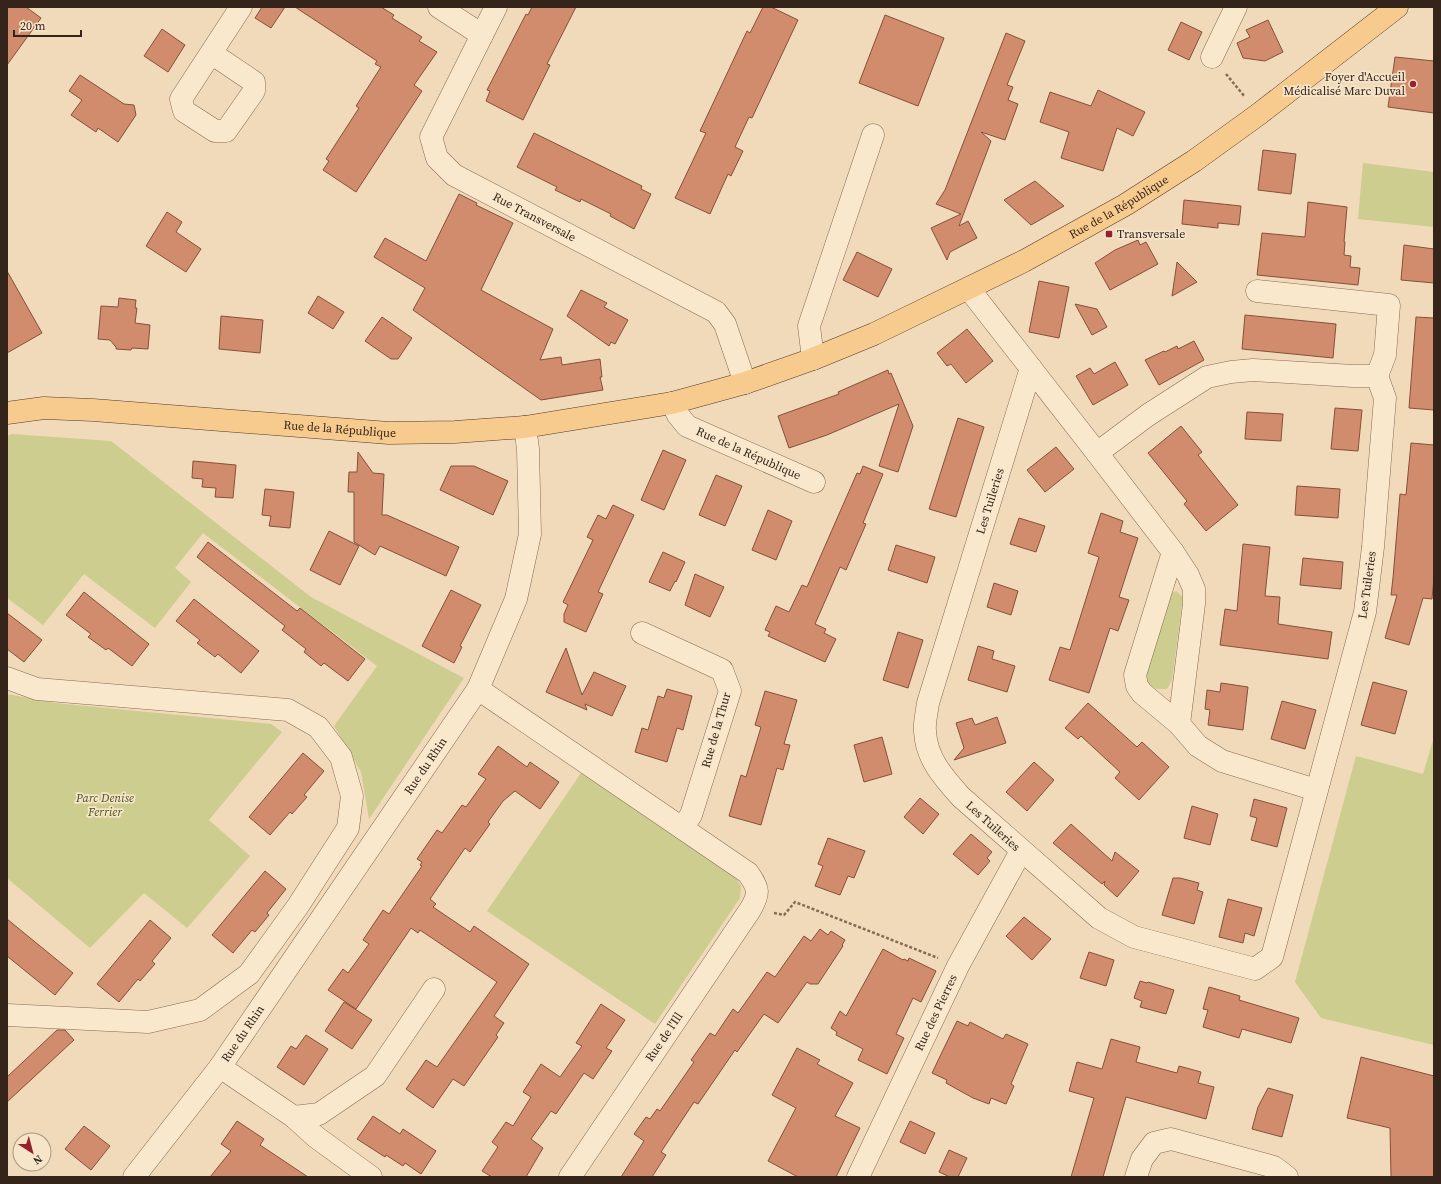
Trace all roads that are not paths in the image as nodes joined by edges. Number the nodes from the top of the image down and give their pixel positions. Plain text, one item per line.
1 (241, 7) edge
2 (439, 7) edge
3 (496, 7) edge
4 (1236, 7) edge
5 (1397, 7) edge
6 (482, 35) junction
7 (212, 53) dead end
8 (1212, 57) road end
9 (873, 135) dead end
10 (969, 288) junction
11 (1257, 291) dead end
12 (813, 359) junction
13 (1031, 368) junction
14 (1377, 376) junction
15 (745, 383) junction
16 (672, 403) junction
17 (7, 413) edge
18 (525, 427) junction
19 (1097, 453) junction
20 (814, 482) dead end
21 (1173, 552) junction
22 (642, 633) dead end
23 (7, 678) edge
24 (478, 689) junction
25 (1179, 724) junction
26 (1316, 790) junction
27 (682, 828) junction
28 (1021, 851) junction
29 (434, 989) dead end
30 (7, 1015) edge
31 (220, 1067) junction
32 (294, 1118) junction
33 (134, 1177) edge
34 (371, 1177) edge
35 (570, 1177) edge
36 (858, 1177) edge
37 (1136, 1177) edge
38 (1287, 1177) edge

1 - 7 street
2 - 6 street
3 - 6 street, Rue Transversale
4 - 8 street
5 - 10 main road, Rue de la République
6 - 15 street, Rue Transversale
9 - 12 street
10 - 12 main road, Rue de la République
10 - 13 street
11 - 14 street
12 - 15 main road, Rue de la République
13 - 19 street
13 - 28 street, Les Tuileries
14 - 19 street
14 - 26 street, Les Tuileries
15 - 16 main road, Rue de la République
16 - 18 main road, Rue de la République
16 - 20 street, Rue de la République
17 - 18 main road, Rue de la République
18 - 24 street, Rue du Rhin
19 - 21 street
21 - 25 street
21 - 25 street
22 - 27 street, Rue de la Thur
23 - 30 street
24 - 27 street
24 - 31 street, Rue du Rhin
25 - 26 street
26 - 28 street, Les Tuileries
27 - 35 street, Rue de l'Ill
28 - 36 street, Rue des Pierres
29 - 32 street
31 - 32 street, Rue du Rhin
31 - 33 street, Rue du Rhin
32 - 34 street, Rue du Rhin
37 - 38 street

